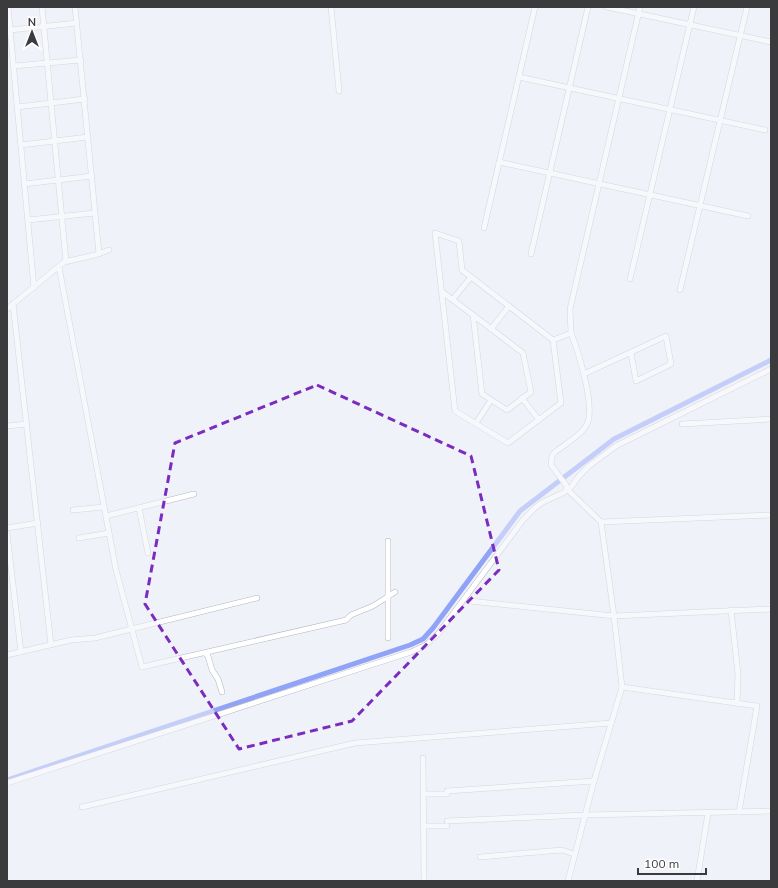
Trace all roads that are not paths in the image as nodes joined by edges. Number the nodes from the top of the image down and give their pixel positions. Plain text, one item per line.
1 (8, 7) edge
2 (42, 7) edge
3 (75, 7) edge
4 (331, 7) edge
5 (535, 7) edge
6 (588, 7) edge
7 (607, 7) edge
8 (640, 7) edge
9 (694, 7) edge
10 (747, 7) edge
11 (639, 14) junction
12 (77, 23) junction
13 (690, 24) junction
14 (44, 26) junction
15 (10, 30) junction
16 (740, 35) junction
17 (771, 42) edge
18 (80, 60) junction
19 (48, 64) junction
20 (14, 66) junction
21 (519, 77) junction
22 (569, 88) junction
23 (339, 91) dead end
24 (619, 98) junction
25 (85, 99) junction
26 (52, 103) junction
27 (17, 107) junction
28 (670, 110) junction
29 (720, 120) junction
30 (765, 130) dead end
31 (88, 137) junction
32 (56, 141) junction
33 (21, 144) junction
34 (499, 162) junction
35 (550, 173) junction
36 (92, 176) junction
37 (58, 179) junction
38 (24, 184) junction
39 (599, 184) junction
40 (650, 195) junction
41 (700, 206) junction
42 (95, 213) junction
43 (748, 216) dead end
44 (62, 217) junction
45 (28, 220) junction
46 (484, 228) dead end
47 (109, 250) dead end
48 (99, 254) junction
49 (531, 254) dead end
50 (66, 262) junction
51 (59, 267) junction
52 (471, 277) junction
53 (630, 279) dead end
54 (34, 288) junction
55 (680, 290) dead end
56 (441, 291) junction
57 (453, 300) junction
58 (13, 304) junction
59 (509, 306) junction
60 (7, 309) edge
61 (473, 315) junction
62 (491, 328) junction
63 (571, 333) junction
64 (553, 340) junction
65 (631, 353) junction
66 (771, 369) edge
67 (584, 374) junction
68 (522, 398) junction
69 (491, 400) junction
70 (771, 419) edge
71 (540, 420) junction
72 (476, 423) junction
73 (27, 424) junction
74 (682, 424) dead end
75 (7, 426) edge
76 (567, 487) junction
77 (194, 494) dead end
78 (104, 508) junction
79 (139, 508) junction
80 (73, 510) dead end
81 (771, 515) edge
82 (106, 516) junction
83 (601, 522) junction
84 (38, 524) junction
85 (7, 528) edge
86 (7, 534) edge
87 (109, 534) junction
88 (79, 538) dead end
89 (388, 541) dead end
90 (148, 553) dead end
91 (395, 592) dead end
92 (388, 597) junction
93 (257, 598) dead end
94 (470, 601) dead end
95 (731, 610) junction
96 (771, 610) edge
97 (614, 616) junction
98 (132, 628) junction
99 (388, 638) dead end
100 (51, 645) junction
101 (21, 652) junction
102 (204, 653) junction
103 (7, 655) edge
104 (622, 687) junction
105 (222, 692) dead end
106 (737, 704) junction
107 (611, 723) junction
108 (423, 758) dead end
109 (594, 781) junction
110 (7, 783) edge
111 (424, 794) junction
112 (82, 807) dead end
113 (771, 811) edge
114 (740, 812) junction
115 (708, 813) junction
116 (586, 814) junction
117 (424, 826) junction
118 (574, 854) junction
119 (480, 857) dead end
120 (424, 881) edge
121 (568, 881) edge
122 (697, 881) edge

1 - 15 street
2 - 14 street
3 - 12 street
4 - 23 street
5 - 21 street
6 - 22 street
7 - 11 street
8 - 11 street
9 - 13 street
10 - 16 street
11 - 13 street
11 - 24 street
12 - 14 street
12 - 18 street
13 - 16 street
13 - 28 street
14 - 15 street
14 - 19 street
15 - 20 street
16 - 17 street
16 - 29 street
18 - 19 street
18 - 25 street
19 - 20 street
19 - 26 street
20 - 27 street
21 - 22 street
21 - 34 street
22 - 24 street
22 - 35 street
24 - 28 street
24 - 39 street
25 - 26 street
25 - 31 street
26 - 27 street
26 - 32 street
27 - 33 street
28 - 29 street
28 - 40 street
29 - 30 street
29 - 41 street
31 - 32 street
31 - 36 street
32 - 33 street
32 - 37 street
33 - 38 street
34 - 35 street
34 - 46 street
35 - 39 street
35 - 49 street
36 - 37 street
36 - 42 street
37 - 38 street
37 - 44 street
38 - 45 street
39 - 40 street
39 - 63 street
40 - 41 street
40 - 53 street
41 - 43 street
41 - 55 street
42 - 44 street
42 - 48 street
44 - 45 street
44 - 50 street
45 - 54 street
47 - 48 street
48 - 50 street
50 - 51 street
51 - 54 street
51 - 78 street
52 - 56 street
52 - 57 street
52 - 59 street
54 - 58 street
56 - 57 street
56 - 72 street
57 - 61 street
58 - 60 street
58 - 73 street
59 - 62 street
59 - 64 street
61 - 62 street
61 - 69 street
62 - 68 street
63 - 64 street
63 - 67 street
64 - 71 street
65 - 65 street
65 - 67 street
66 - 76 street
67 - 76 street
68 - 69 street
68 - 71 street
69 - 72 street
70 - 74 street
71 - 72 street
73 - 75 street
73 - 84 street
76 - 83 street
76 - 110 street
77 - 79 street
78 - 80 street
78 - 82 street
79 - 82 street
79 - 90 street
81 - 83 street
82 - 87 street
83 - 97 street
84 - 85 street
84 - 100 street
86 - 101 street
87 - 88 street
87 - 98 street
89 - 92 street
91 - 92 street
92 - 99 street
92 - 102 street
93 - 98 street
94 - 97 street
95 - 96 street
95 - 97 street
95 - 106 street
97 - 104 street
98 - 100 street
98 - 102 street
100 - 101 street
101 - 103 street
102 - 105 street
104 - 106 street
104 - 107 street
106 - 114 street
107 - 109 street
107 - 112 street
108 - 111 street
109 - 111 street
109 - 116 street
111 - 117 street
113 - 114 street
114 - 115 street
115 - 116 street
115 - 122 street
116 - 117 street
116 - 118 street
117 - 120 street
118 - 119 street
118 - 121 street

